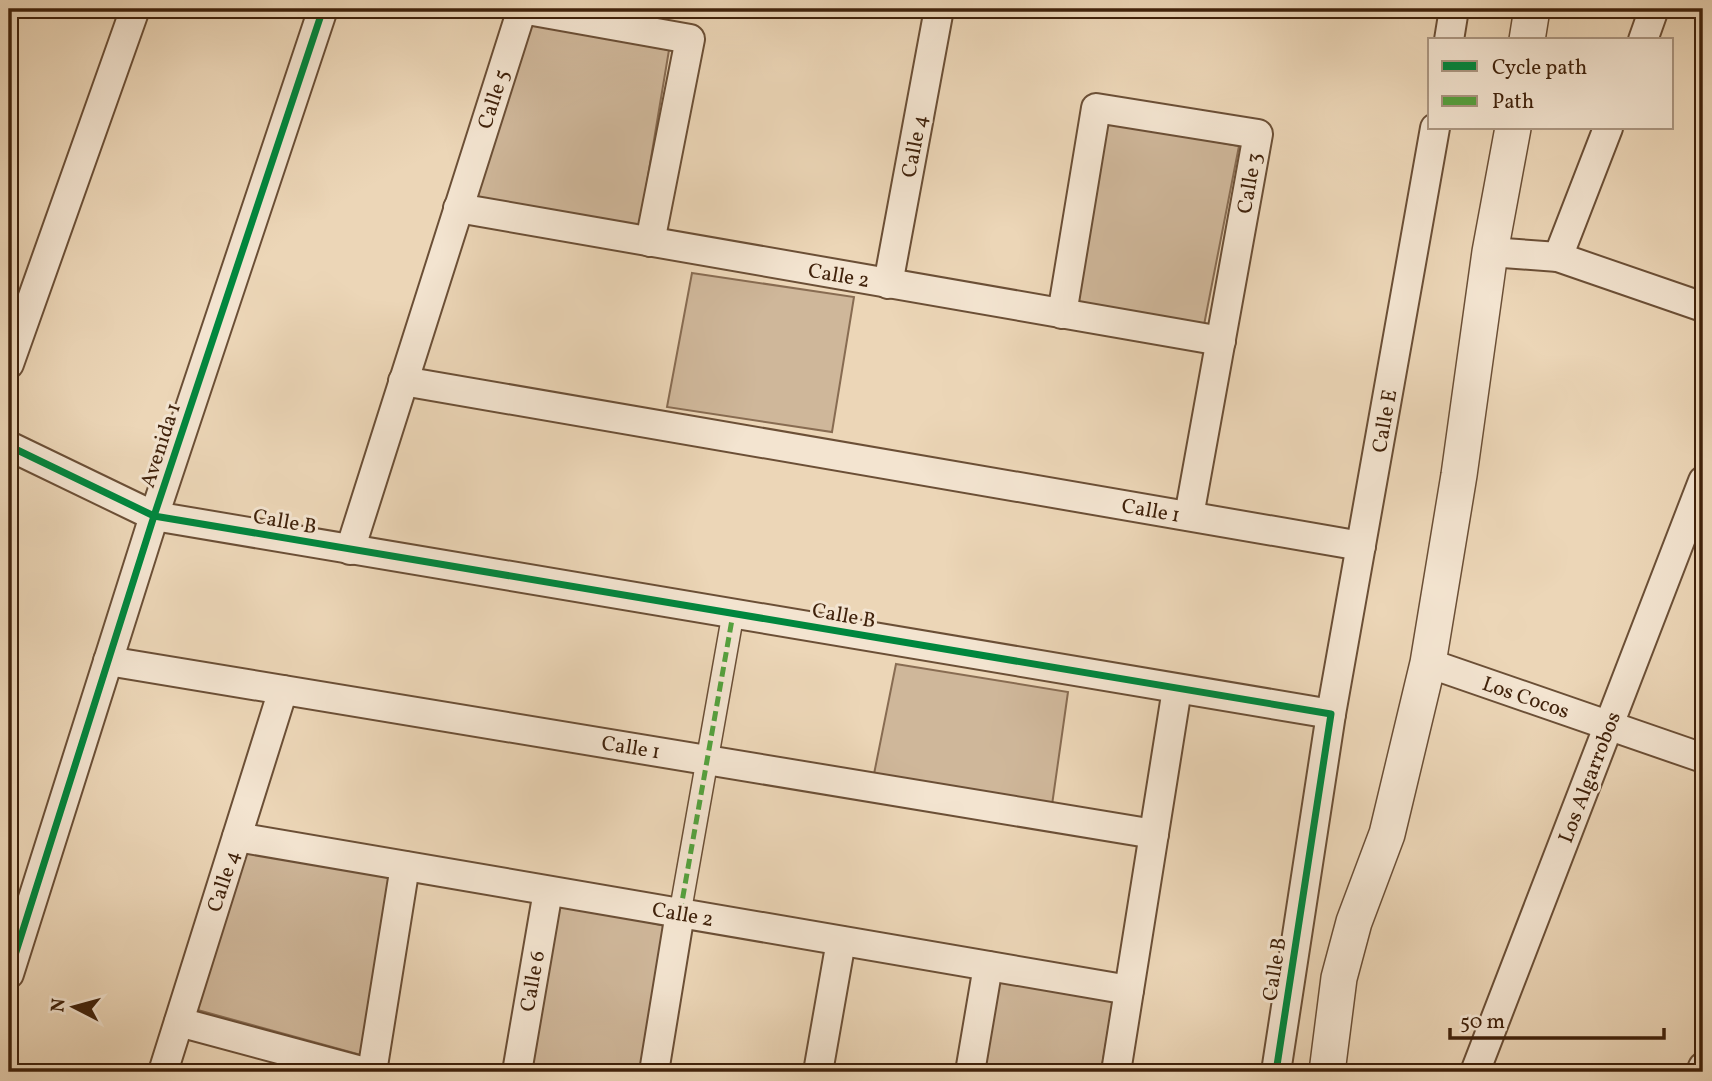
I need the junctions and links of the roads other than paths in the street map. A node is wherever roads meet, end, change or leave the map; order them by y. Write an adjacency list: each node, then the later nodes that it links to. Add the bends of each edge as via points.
1 (135, 9): 21 (street)
2 (323, 9): 25 (street, Avenida 1)
3 (940, 9): 17 (street, Calle 4)
4 (1454, 9): 7 (street)
5 (1532, 9): 8 (street)
6 (1654, 9): 9 (street)
7 (1449, 38)
8 (1527, 38)
9 (1644, 38)
10 (1435, 130): 27 (street, Calle E)
11 (1513, 130): 15 (street)
12 (1607, 130): 16 (street)
13 (458, 208): 14 (street, Calle 2); 14 (street, Calle 5, via 522,9 691,38); 22 (street, Calle 5)
14 (650, 242): 17 (street, Calle 2)
15 (1490, 252): 16 (street); 31 (street)
16 (1558, 257): 18 (street)
17 (888, 284): 19 (street, Calle 2)
18 (1703, 307)
19 (1062, 314): 20 (street, Calle 2); 20 (street, Calle 3, via 1096,108 1258,134)
20 (1221, 341): 26 (street, Calle 3)
21 (9, 364)
22 (402, 381): 26 (street, Calle 1); 28 (street, Calle 5)
23 (9, 446): 25 (street, Calle B)
24 (1703, 481): 35 (street, Los Algarrobos)
25 (155, 516): 28 (street, Calle B); 30 (street, Avenida 1)
26 (1189, 516): 27 (street, Calle 1)
27 (1361, 546): 34 (street, Calle E)
28 (350, 550): 29 (street, Calle B)
29 (733, 614): 32 (street, Calle B); 37 (street)
30 (108, 661): 33 (street, Calle 1); 45 (street, Avenida 1)
31 (1428, 663): 35 (street, Los Cocos); 58 (street, via 1387,834 1339,978)
32 (1177, 689): 34 (street, Calle B); 38 (street)
33 (283, 690): 37 (street, Calle 1); 39 (street, Calle 4)
34 (1331, 714): 57 (street, Calle B)
35 (1609, 725): 36 (street, Los Cocos); 59 (street, Los Algarrobos)
36 (1703, 758)
37 (707, 760): 38 (street, Calle 1); 42 (street)
38 (1154, 834): 46 (street)
39 (237, 837): 40 (street, Calle 2); 47 (street, Calle 4)
40 (405, 866): 41 (street, Calle 2); 51 (street)
41 (548, 891): 42 (street, Calle 2); 52 (street, Calle 6)
42 (680, 913): 43 (street, Calle 2); 53 (street)
43 (841, 941): 44 (street, Calle 2); 54 (street)
44 (988, 966): 46 (street, Calle 2); 55 (street)
45 (9, 974)
46 (1129, 990): 56 (street)
47 (178, 1023): 49 (street, Calle 4); 50 (street)
48 (1703, 1067): 60 (street)
49 (163, 1072)
50 (365, 1072)
51 (372, 1072)
52 (517, 1072)
53 (654, 1072)
54 (818, 1072)
55 (970, 1072)
56 (1116, 1072)
57 (1276, 1072)
58 (1327, 1072)
59 (1475, 1072)
60 (1701, 1072)

